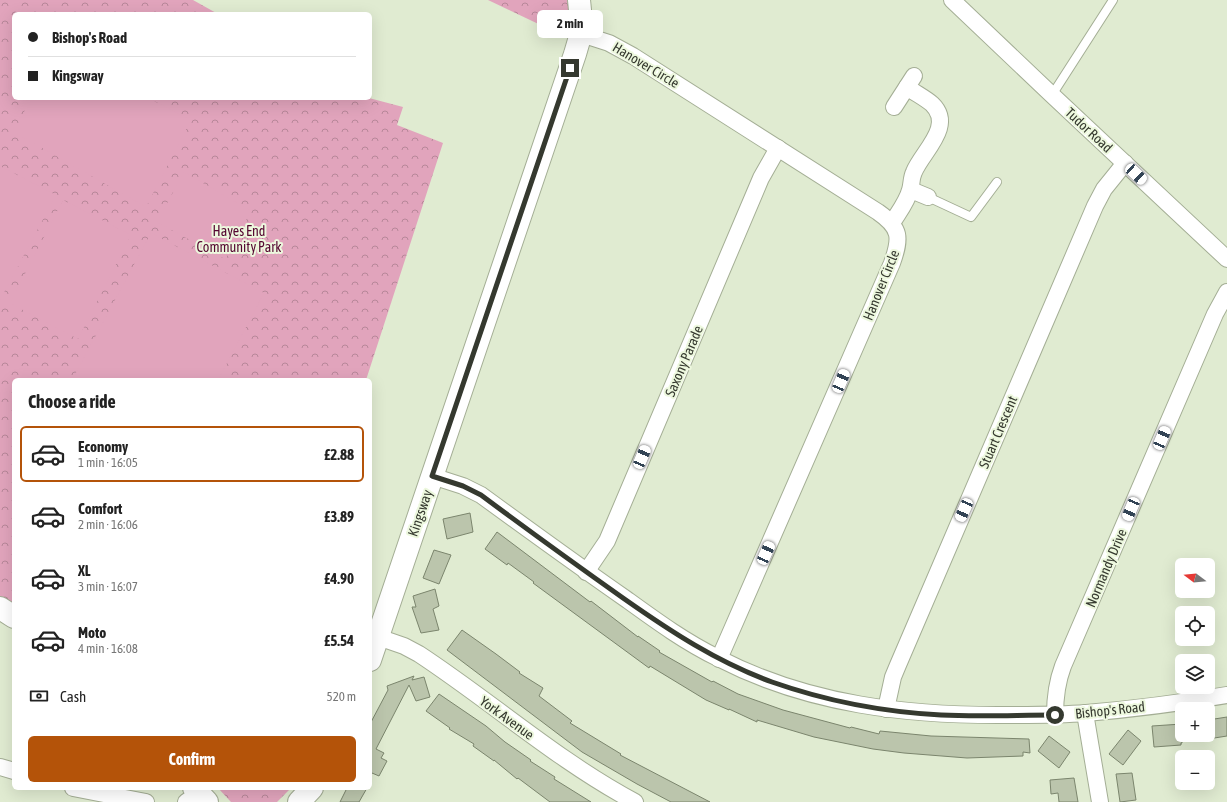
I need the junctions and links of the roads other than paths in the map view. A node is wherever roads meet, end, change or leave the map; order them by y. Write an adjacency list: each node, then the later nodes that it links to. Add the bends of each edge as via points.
1 (579, 0): 4 (street, Kingsway)
2 (952, 0): 5 (street, Tudor Road)
3 (1113, 0): 5 (lane)
4 (581, 34): 7 (street, Hanover Circle, via 609,43 633,56); 15 (street, Kingsway)
5 (1052, 95): 8 (street, Tudor Road)
6 (894, 107): 10 (street, via 910,82 936,108 941,120 939,131 913,173)
7 (778, 148): 12 (street, Hanover Circle); 16 (street, Saxony Parade, via 761,178 607,541)
8 (1125, 163): 13 (street, Tudor Road); 23 (street, Stuart Crescent, via 1104,189 1092,212 893,677)
9 (998, 182): 11 (lane, via 971,217)
10 (910, 190): 11 (street); 12 (street)
11 (928, 197)
12 (892, 223): 21 (street, Hanover Circle, via 899,239 892,263)
13 (1227, 259)
14 (1227, 292): 25 (street, Normandy Drive, via 1063,666 1057,683)
15 (432, 476): 16 (street, Bishop's Road, via 481,495); 19 (street, Kingsway)
16 (586, 572): 21 (street, Bishop's Road, via 682,638)
17 (0, 608): 18 (street)
18 (12, 616)
19 (378, 637): 20 (street, Kingsway); 32 (street, York Avenue, via 411,649 424,657 547,747)
20 (372, 654)
21 (719, 659): 23 (street, Bishop's Road, via 799,691)
22 (1227, 695): 24 (street, Bishop's Road)
23 (886, 709): 25 (street, Bishop's Road, via 964,716)
24 (1085, 714): 25 (street, Bishop's Road); 33 (street)
25 (1055, 715)
26 (0, 767): 27 (street)
27 (12, 770)
28 (83, 790): 30 (street)
29 (310, 790): 31 (street)
30 (146, 802)
31 (299, 802)
32 (635, 802)
33 (1100, 802)

